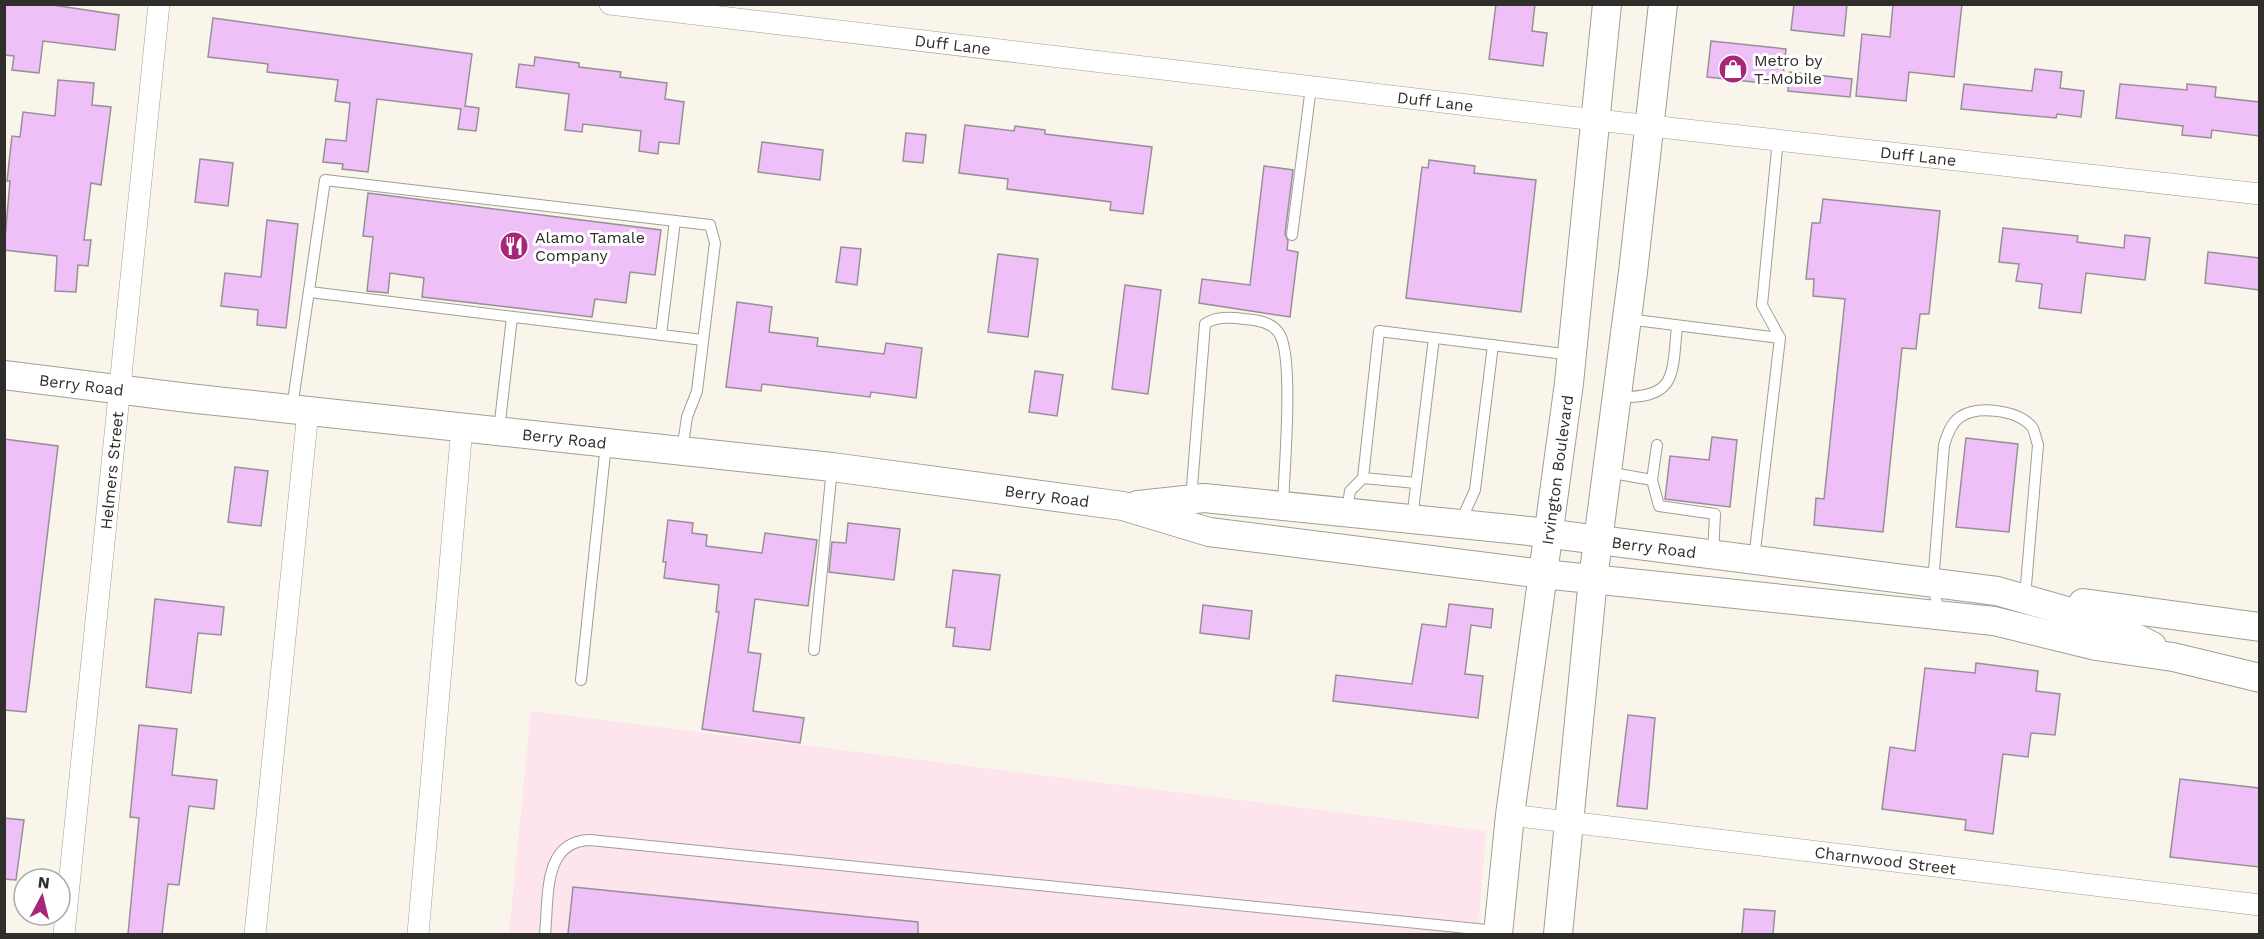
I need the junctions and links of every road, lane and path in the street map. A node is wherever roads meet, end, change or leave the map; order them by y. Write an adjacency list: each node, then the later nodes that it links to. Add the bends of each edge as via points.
1 (159, 4): 23 (street, Helmers Street)
2 (610, 4): 5 (street, Duff Lane)
3 (1606, 4): 6 (street, Irvington Boulevard)
4 (1663, 4): 7 (street)
5 (1311, 87): 6 (street, Duff Lane); 11 (lane)
6 (1596, 120): 7 (street, Duff Lane); 21 (street, Irvington Boulevard)
7 (1650, 126): 8 (street, Duff Lane); 14 (street)
8 (1779, 139): 9 (street, Duff Lane); 18 (lane, via 1762,304)
9 (2259, 194)
10 (675, 221): 12 (lane, via 325,180); 16 (lane); 19 (lane, via 710,225 715,243)
11 (1292, 235)
12 (310, 292): 13 (lane); 25 (lane)
13 (512, 317): 16 (lane); 27 (lane)
14 (1626, 319): 15 (lane); 24 (street)
15 (1677, 326): 18 (lane); 24 (lane, via 1670,378 1662,390 1640,398)
16 (661, 335): 19 (lane)
17 (1434, 338): 20 (lane); 33 (lane, via 1379,331); 35 (lane)
18 (1780, 338): 45 (lane)
19 (703, 340): 30 (lane, via 697,391 687,417)
20 (1493, 345): 21 (lane); 41 (lane, via 1474,490)
21 (1572, 355): 42 (street, Irvington Boulevard)
22 (4, 375): 23 (street, Berry Road)
23 (118, 390): 25 (street, Berry Road); 60 (street, Helmers Street)
24 (1616, 397): 32 (street)
25 (300, 410): 26 (street, Berry Road); 61 (street)
26 (462, 427): 27 (street, Berry Road); 62 (street)
27 (499, 431): 28 (street, Berry Road)
28 (606, 444): 30 (street, Berry Road); 55 (lane)
29 (1657, 445): 34 (lane)
30 (681, 453): 31 (street, Berry Road)
31 (832, 467): 37 (street, Berry Road); 52 (lane)
32 (1606, 471): 34 (lane); 43 (street)
33 (1363, 478): 35 (lane); 39 (lane, via 1350,491)
34 (1652, 480): 44 (lane, via 1659,506 1715,514)
35 (1416, 483): 40 (lane)
36 (1191, 500): 37 (street, Berry Road); 38 (street, Berry Road); 38 (lane, via 1205,324 1212,319 1236,318 1264,321 1280,335 1286,362)
37 (1123, 506): 46 (street, Berry Road, via 1209,532)
38 (1283, 506): 39 (street, Berry Road)
39 (1346, 513): 40 (street, Berry Road)
40 (1412, 519): 41 (street, Berry Road)
41 (1459, 524): 42 (street, Berry Road)
42 (1548, 534): 43 (street, Berry Road); 46 (street, Irvington Boulevard)
43 (1598, 539): 44 (street, Berry Road); 47 (street)
44 (1713, 554): 45 (street, Berry Road)
45 (1754, 559): 48 (street, Berry Road)
46 (1543, 574): 47 (street, Berry Road); 56 (street, Irvington Boulevard)
47 (1593, 579): 50 (street, Berry Road); 57 (street)
48 (1933, 583): 49 (street, Berry Road); 49 (lane, via 1946,438 1960,417 1975,411 1994,411 2015,416 2032,427 2038,445); 50 (lane)
49 (2016, 595): 51 (street); 53 (street, Berry Road, via 2105,622)
50 (1939, 615): 53 (street, Berry Road, via 1994,621 2096,646)
51 (2259, 627)
52 (814, 650)
53 (2173, 657): 54 (street, Berry Road)
54 (2259, 678)
55 (581, 680)
56 (1510, 815): 57 (street, Charnwood Street); 59 (street, Irvington Boulevard)
57 (1569, 820): 58 (street, Charnwood Street); 64 (street)
58 (2259, 905)
59 (1498, 933): 63 (lane, via 577,840 564,845 553,862)
60 (64, 934)
61 (255, 934)
62 (418, 934)
63 (545, 934)
64 (1558, 934)

